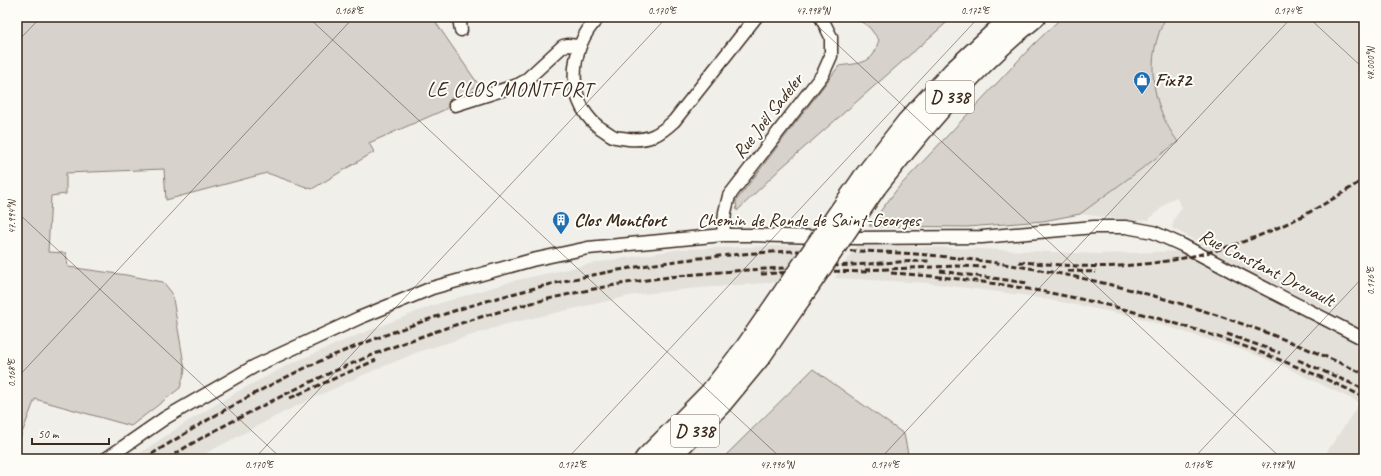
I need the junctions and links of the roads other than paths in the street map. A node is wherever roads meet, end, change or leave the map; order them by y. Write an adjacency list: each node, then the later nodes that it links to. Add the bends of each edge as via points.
1 (461, 17): 7 (street)
2 (599, 17): 8 (street)
3 (756, 17): 8 (street, via 674,121 662,132 647,139 615,137 597,127 584,113 575,91 574,68)
4 (821, 17): 12 (street, Rue Joël Sadeler, via 830,37 831,56 823,74 729,196)
5 (1012, 17): 10 (highway, D 338, via 948,78 907,122)
6 (1035, 17): 10 (highway, D 338, via 964,82)
7 (461, 30)
8 (579, 46): 9 (street, via 563,46 518,85)
9 (455, 105)
10 (869, 183): 13 (highway, D 338, bridge)
11 (1153, 232): 12 (street, Chemin de Ronde de Saint-Georges, via 1126,227 1094,227 982,237); 14 (street, Rue Constant Drouault)
12 (723, 235): 15 (street, Chemin de Ronde de Saint-Georges, via 588,248 532,260 432,288 358,318 255,366 165,418)
13 (793, 294): 16 (highway, D 338, via 710,393); 17 (highway, D 338, via 760,357 722,403)
14 (1364, 339)
15 (106, 459)
16 (645, 459)
17 (668, 459)

